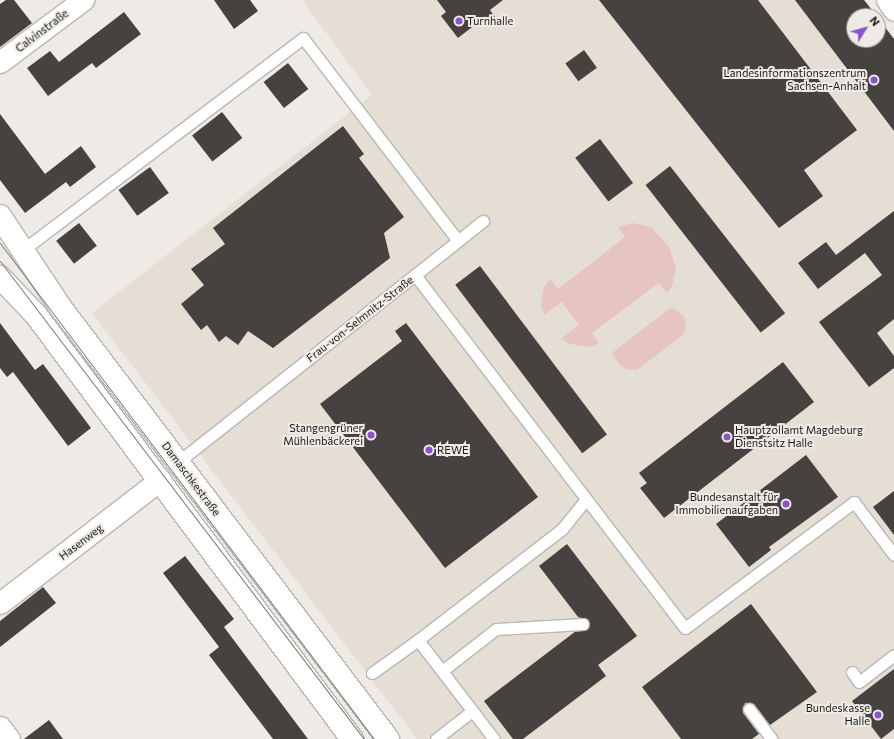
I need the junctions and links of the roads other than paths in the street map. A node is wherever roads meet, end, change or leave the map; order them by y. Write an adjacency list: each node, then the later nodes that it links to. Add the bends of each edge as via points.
1 (83, 0): 4 (street, Calvinstraße)
2 (887, 0): 3 (street)
3 (894, 10)
4 (0, 62)
5 (0, 216): 8 (street, Damaschkestraße)
6 (483, 221): 7 (lane)
7 (458, 241): 8 (lane, via 303,38); 9 (lane)
8 (24, 249): 11 (street, Damaschkestraße, via 61,308)
9 (415, 275): 11 (lane, Frau-von-Selmnitz-Straße); 13 (lane, Frau-von-Selmnitz-Straße)
10 (0, 277): 12 (street, via 36,315)
11 (178, 462): 12 (street); 27 (street, Damaschkestraße)
12 (160, 480): 15 (street, Hasenweg); 26 (street)
13 (586, 499): 14 (lane, Frau-von-Selmnitz-Straße, via 685,628 854,502); 17 (lane, via 562,529)
14 (894, 555)
15 (0, 603)
16 (583, 624): 19 (lane, via 496,629)
17 (418, 640): 19 (lane); 21 (lane)
18 (894, 655): 20 (lane, via 859,682)
19 (442, 671): 23 (lane)
20 (852, 672)
21 (372, 673)
22 (749, 708): 30 (lane)
23 (472, 711): 28 (lane); 29 (lane)
24 (0, 727): 25 (street)
25 (9, 739)
26 (352, 739)
27 (388, 739)
28 (436, 739)
29 (494, 739)
30 (772, 739)

